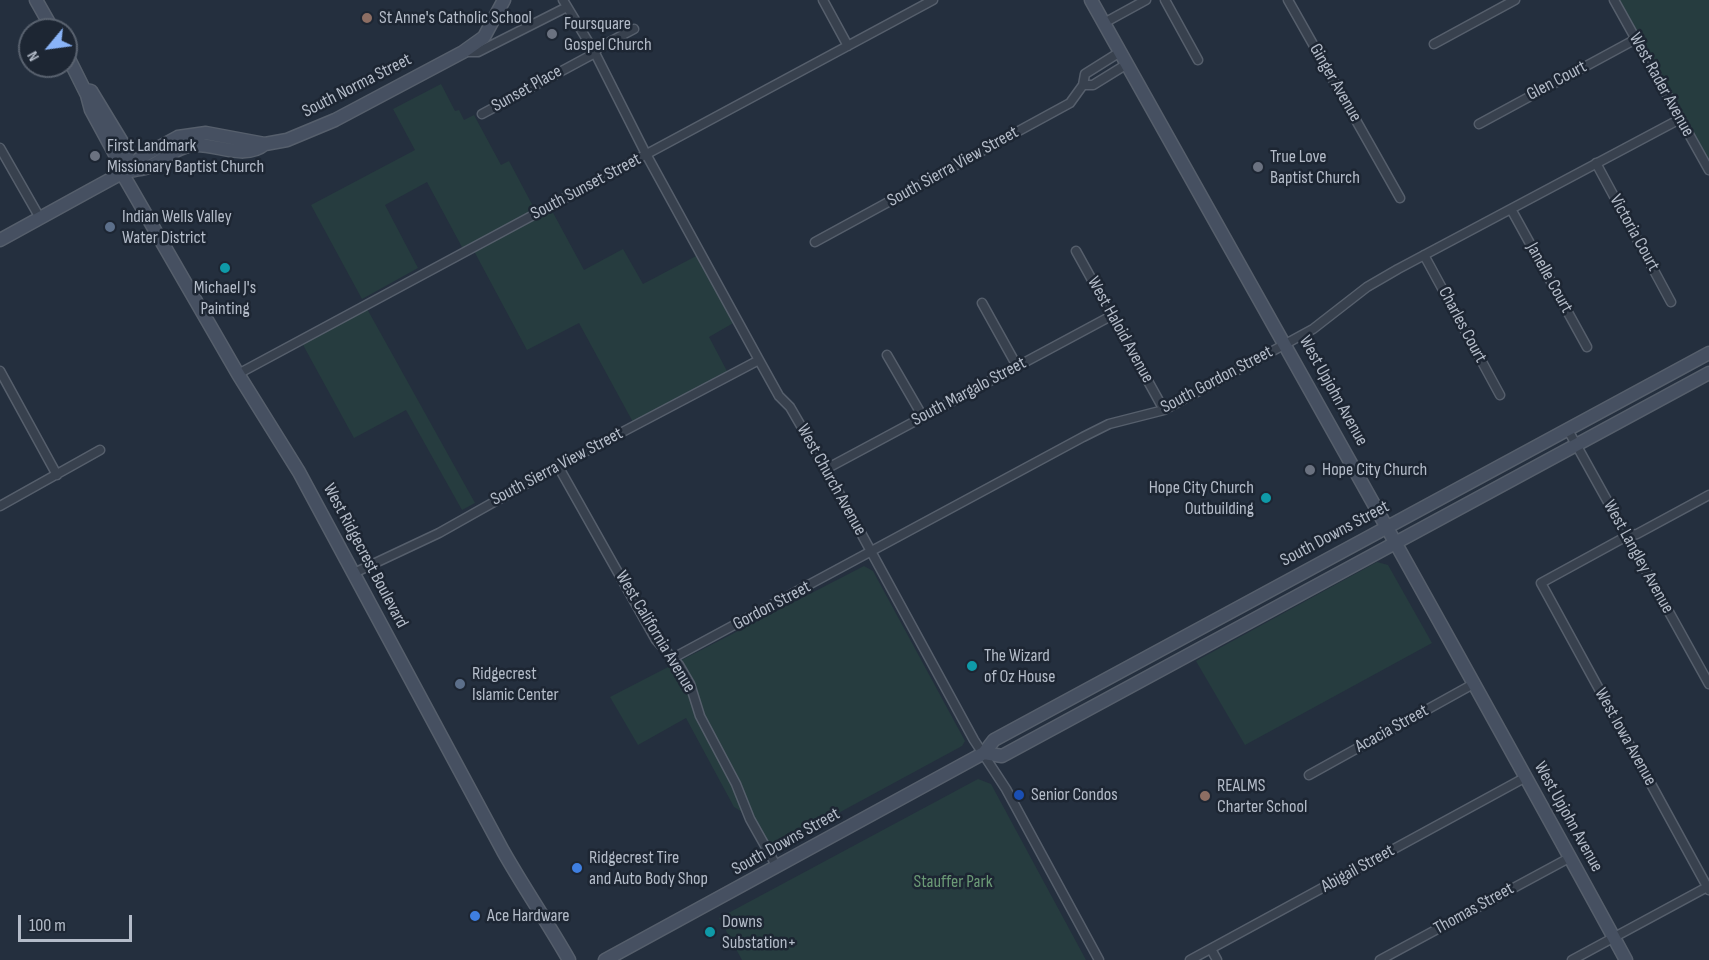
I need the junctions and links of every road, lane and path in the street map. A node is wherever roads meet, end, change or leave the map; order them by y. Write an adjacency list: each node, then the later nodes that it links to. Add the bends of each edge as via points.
1 (36, 0): 12 (main road)
2 (504, 0): 18 (main road, South Norma Street, via 484,37)
3 (823, 0): 17 (street)
4 (933, 0): 17 (street, South Sunset Street)
5 (1091, 0): 13 (main road, West Upjohn Avenue)
6 (1146, 0): 13 (street)
7 (1165, 0): 21 (street)
8 (1288, 0): 33 (street, Ginger Avenue)
9 (1515, 0): 16 (street)
10 (1614, 0): 15 (street, West Rader Avenue)
11 (565, 3): 18 (street, South Norma Street, via 478,52); 20 (street, West Church Avenue)
12 (46, 18)
13 (1104, 23): 19 (main road, West Upjohn Avenue)
14 (634, 29): 20 (street, Sunset Place)
15 (1636, 39): 26 (street, West Rader Avenue); 27 (street, Glen Court)
16 (1434, 44)
17 (848, 46): 29 (street, South Sunset Street)
18 (463, 52): 32 (main road, South Norma Street, via 335,120 287,140 265,144 195,133 169,141)
19 (1120, 52): 22 (main road, West Upjohn Avenue); 24 (street, South Sierra View Street, via 1084,74)
20 (595, 53): 25 (street, Sunset Place); 29 (street, West Church Avenue)
21 (1197, 60)
22 (1127, 63): 24 (street, South Sierra View Street, via 1092,85); 43 (main road, West Upjohn Avenue)
23 (78, 77): 32 (main road, via 128,152)
24 (1083, 85): 37 (street, South Sierra View Street, via 1070,103)
25 (482, 114)
26 (1680, 118): 30 (street, South Gordon Street); 31 (street, West Rader Avenue)
27 (1479, 124)
28 (0, 148): 35 (street)
29 (646, 154): 47 (street, West Church Avenue); 50 (street, South Sunset Street)
30 (1596, 164): 34 (street, South Gordon Street); 40 (street, Victoria Court)
31 (1709, 170)
32 (122, 173): 35 (main road, South Norma Street); 50 (main road, West Ridgecrest Boulevard)
33 (1401, 198)
34 (1511, 209): 39 (street, South Gordon Street); 44 (street, Janelle Court)
35 (40, 218): 36 (main road, South Norma Street)
36 (0, 240)
37 (815, 242)
38 (1076, 251): 42 (street, West Haloid Avenue)
39 (1424, 255): 43 (street, South Gordon Street, via 1367,287 1313,329); 52 (street, Charles Court)
40 (1671, 302)
41 (982, 303): 48 (street)
42 (1111, 316): 48 (street, South Margalo Street); 53 (street, West Haloid Avenue)
43 (1286, 343): 53 (street, South Gordon Street); 63 (main road, West Upjohn Avenue)
44 (1587, 347)
45 (1709, 353): 55 (main road, South Downs Street)
46 (887, 355): 54 (street)
47 (759, 360): 58 (street, South Sierra View Street); 59 (street, West Church Avenue)
48 (1017, 366): 54 (street, South Margalo Street)
49 (1709, 373): 56 (main road, South Downs Street)
50 (238, 374): 67 (main road, West Ridgecrest Boulevard, via 299,471)
51 (1, 375): 60 (street)
52 (1500, 394)
53 (1164, 410): 66 (street, South Gordon Street, via 1109,424)
54 (922, 417): 59 (street, South Margalo Street)
55 (1568, 430): 56 (street, West Langley Avenue); 63 (main road, South Downs Street)
56 (1576, 445): 64 (street, West Langley Avenue); 65 (main road, South Downs Street)
57 (100, 450): 60 (street)
58 (558, 466): 67 (street, South Sierra View Street, via 439,532); 68 (street, West California Avenue, via 657,639)
59 (826, 469): 66 (street, West Church Avenue)
60 (57, 475): 62 (street)
61 (1709, 495): 64 (street)
62 (0, 506)
63 (1387, 526): 65 (main road, West Upjohn Avenue); 71 (main road, South Downs Street, via 994,740)
64 (1627, 536): 70 (street, West Langley Avenue); 76 (street, West Iowa Avenue, via 1541,583)
65 (1395, 543): 69 (main road, West Upjohn Avenue); 71 (main road, South Downs Street, via 1002,756)
66 (870, 552): 68 (street, Gordon Street); 71 (street, West Church Avenue)
67 (354, 573): 79 (main road, West Ridgecrest Boulevard, via 524,888)
68 (673, 658): 75 (street, West California Avenue, via 690,684 700,716)
69 (1475, 683): 72 (street, Acacia Street); 73 (main road, West Upjohn Avenue)
70 (1709, 684)
71 (984, 753): 75 (main road, South Downs Street); 81 (street, West Church Avenue)
72 (1309, 775)
73 (1526, 777): 74 (main road, West Upjohn Avenue); 78 (street, Abigail Street)
74 (1569, 858): 77 (main road, West Upjohn Avenue); 84 (street, Thomas Street)
75 (777, 867): 80 (main road, South Downs Street)
76 (1708, 888): 77 (street)
77 (1614, 937): 85 (street); 86 (main road, West Upjohn Avenue)
78 (1211, 949): 82 (street, Abigail Street); 83 (street)
79 (569, 960)
80 (605, 960)
81 (1099, 960)
82 (1190, 960)
83 (1217, 960)
84 (1380, 960)
85 (1572, 960)
86 (1626, 960)

